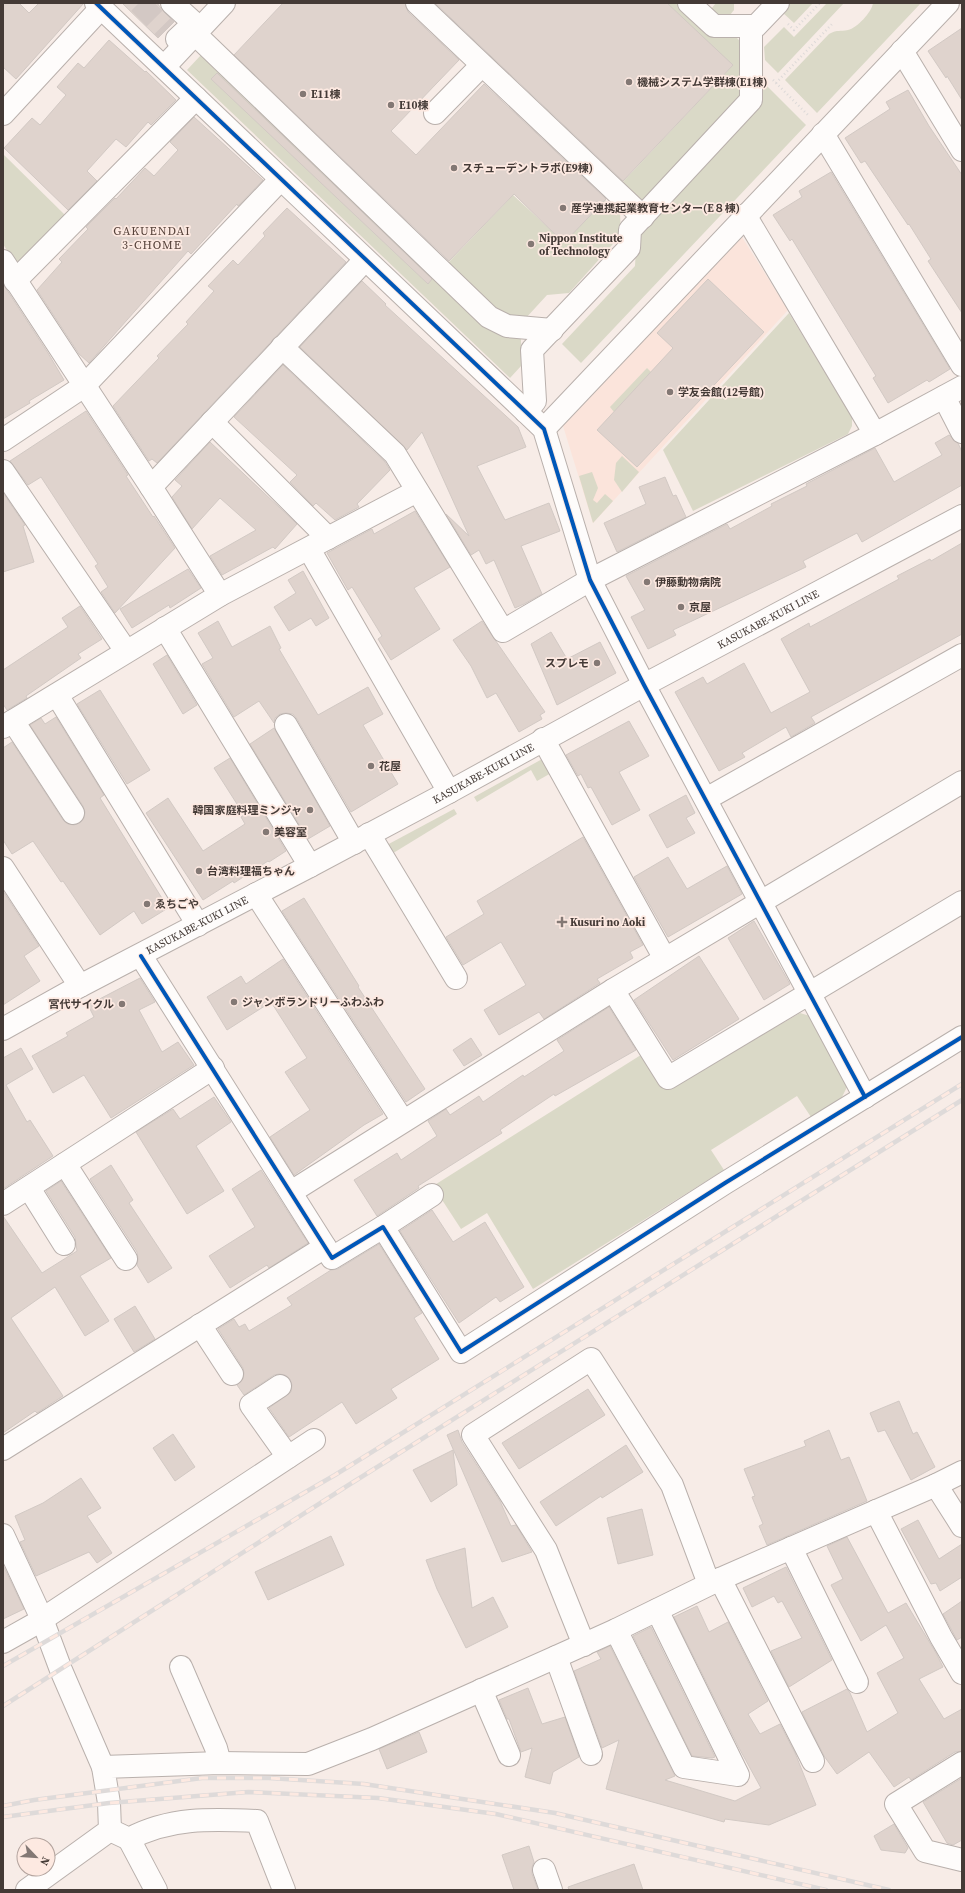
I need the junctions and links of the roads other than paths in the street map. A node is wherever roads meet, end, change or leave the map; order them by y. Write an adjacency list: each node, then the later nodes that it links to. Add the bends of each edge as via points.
1 (172, 3): 9 (street, via 194,23)
2 (224, 3): 9 (street)
3 (416, 3): 12 (street)
4 (689, 3): 8 (street, via 714,26)
5 (778, 3): 8 (street, via 756,26)
6 (948, 3): 10 (street)
7 (98, 6): 11 (street); 15 (street)
8 (750, 26): 20 (street, via 751,100)
9 (180, 34): 11 (street); 24 (street, via 489,316 507,326)
10 (902, 51): 16 (street); 17 (street)
11 (161, 64): 13 (street)
12 (482, 65): 14 (street); 20 (street)
13 (196, 98): 18 (street); 23 (street)
14 (435, 113)
15 (3, 114)
16 (823, 134): 19 (street); 26 (street)
17 (962, 150)
18 (281, 179): 21 (street); 27 (street)
19 (745, 215): 31 (street); 33 (street)
20 (643, 217): 24 (street, via 630,230 629,248)
21 (365, 260): 25 (street); 29 (street)
22 (3, 261): 23 (street)
23 (15, 281): 27 (street)
24 (552, 330): 29 (street, via 532,350 535,401)
25 (282, 347): 30 (street); 37 (street, via 395,454)
26 (962, 365)
27 (84, 386): 34 (street); 36 (street)
28 (953, 392): 32 (street); 33 (street)
29 (526, 412): 31 (street)
30 (212, 422): 36 (street); 39 (street)
31 (544, 429): 41 (street)
32 (962, 432)
33 (875, 434): 41 (street)
34 (3, 440)
35 (3, 471): 44 (street)
36 (151, 486): 42 (street)
37 (417, 491): 39 (street); 41 (street, via 503,631)
38 (962, 516): 46 (street, KASUKABE-KUKI LINE)
39 (328, 538): 40 (street)
40 (308, 549): 42 (street); 52 (street)
41 (590, 580): 46 (street)
42 (220, 596): 43 (street)
43 (165, 628): 44 (street); 56 (street)
44 (126, 651): 47 (street)
45 (962, 655): 53 (street)
46 (644, 685): 50 (street, KASUKABE-KUKI LINE); 53 (street)
47 (57, 695): 48 (street); 61 (street)
48 (8, 724): 54 (street)
49 (286, 725): 55 (street)
50 (543, 739): 52 (street, KASUKABE-KUKI LINE); 63 (street)
51 (962, 782): 60 (street)
52 (449, 792): 55 (street, KASUKABE-KUKI LINE)
53 (706, 799): 60 (street)
54 (73, 813)
55 (361, 838): 56 (street, KASUKABE-KUKI LINE); 64 (street)
56 (310, 866): 58 (street, KASUKABE-KUKI LINE)
57 (3, 868): 65 (street)
58 (256, 894): 61 (street, KASUKABE-KUKI LINE); 72 (street)
59 (962, 902): 67 (street)
60 (761, 903): 63 (street); 67 (street)
61 (198, 925): 62 (street, KASUKABE-KUKI LINE)
62 (140, 956): 65 (street, KASUKABE-KUKI LINE); 70 (street)
63 (665, 959): 66 (street)
64 (456, 978)
65 (80, 986): 68 (street, KASUKABE-KUKI LINE)
66 (613, 990): 67 (street, via 668,1078); 72 (street)
67 (810, 994): 71 (street)
68 (3, 1029)
69 (962, 1037): 71 (street)
70 (213, 1068): 73 (street); 75 (street)
71 (865, 1097): 78 (street, via 725,1183 461,1352)
72 (403, 1121): 75 (street)
73 (65, 1164): 74 (street); 81 (street)
74 (29, 1188): 77 (street); 79 (street)
75 (291, 1192): 80 (street)
76 (432, 1195): 78 (street)
77 (3, 1204)
78 (383, 1227): 80 (street, via 332,1258)
79 (64, 1244)
80 (325, 1246): 82 (street)
81 (126, 1259)
82 (200, 1324): 83 (street); 86 (street)
83 (232, 1374)
84 (280, 1386): 87 (street, via 251,1405)
85 (314, 1440): 87 (street)
86 (3, 1449)
87 (288, 1457): 96 (street)
88 (962, 1472): 89 (street)
89 (936, 1485): 90 (street); 91 (street)
90 (876, 1511): 93 (street); 102 (street)
91 (962, 1526)
92 (3, 1535): 96 (street)
93 (791, 1548): 94 (street); 103 (street)
94 (714, 1581): 95 (street); 99 (street, via 672,1485 591,1359 472,1435 546,1550); 107 (street)
95 (657, 1610): 97 (street); 97 (street, via 738,1775 684,1766)
96 (42, 1619): 98 (street); 110 (street)
97 (616, 1630): 99 (street)
98 (3, 1642)
99 (584, 1645): 100 (street)
100 (556, 1657): 104 (street); 105 (street)
101 (181, 1667): 108 (street)
102 (962, 1673)
103 (858, 1682)
104 (481, 1690): 106 (street); 108 (street, via 372,1739 308,1764)
105 (591, 1754)
106 (509, 1755)
107 (813, 1761)
108 (220, 1763): 110 (street)
109 (962, 1763): 113 (street, via 896,1804 925,1851)
110 (103, 1767): 111 (street)
111 (110, 1830): 112 (street); 114 (street)
112 (129, 1839): 115 (street); 116 (street, via 147,1830 190,1820 257,1820)
113 (962, 1860)
114 (27, 1890)
115 (156, 1890)
116 (284, 1890)

